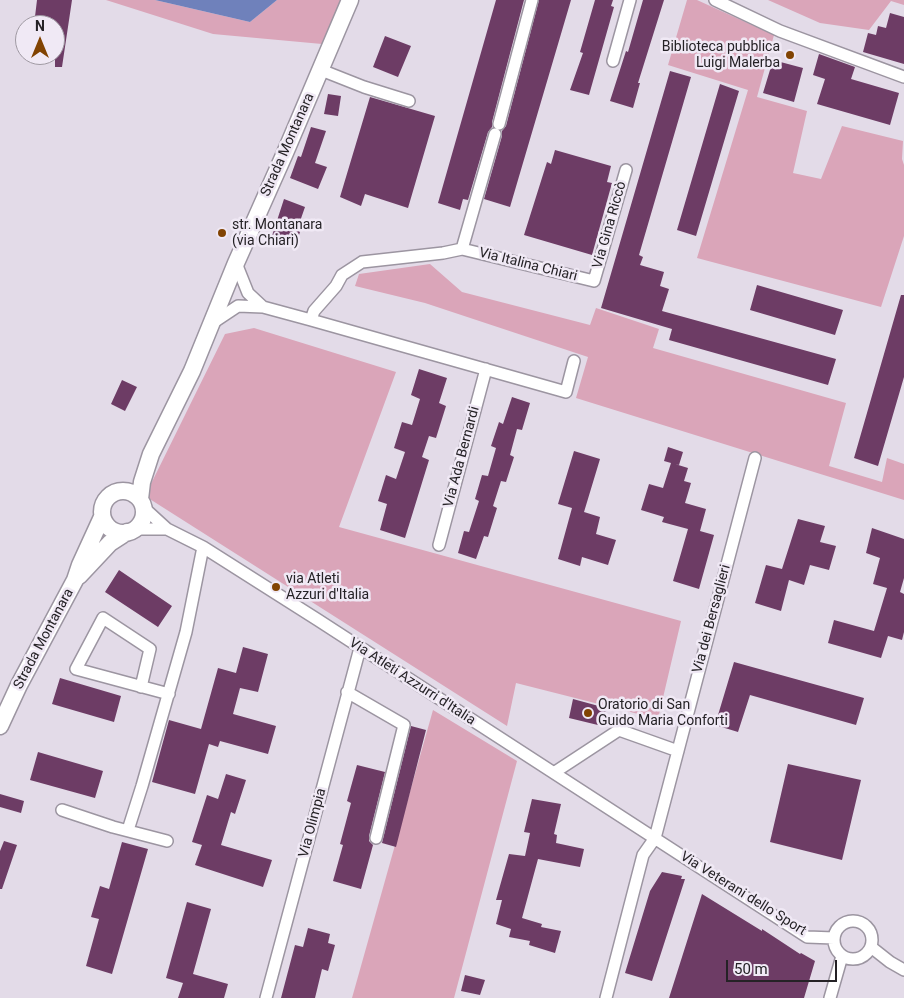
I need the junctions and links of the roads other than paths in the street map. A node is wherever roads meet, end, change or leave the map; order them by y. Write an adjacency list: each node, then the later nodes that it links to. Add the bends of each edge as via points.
1 (350, 0): 6 (street, Strada Montanara)
2 (532, 0): 10 (street, Via Italina Chiari)
3 (630, 0): 5 (street)
4 (714, 0): 7 (street, via 780,31)
5 (613, 61)
6 (321, 70): 8 (street); 11 (street, Strada Montanara)
7 (904, 77)
8 (409, 101)
9 (626, 170): 12 (street, Via Gina Riccò)
10 (462, 249): 12 (street, Via Italina Chiari); 17 (street, Via Italina Chiari, via 362,262 342,275 314,311)
11 (236, 263): 13 (street, Strada Montanara); 14 (street)
12 (594, 281)
13 (224, 292): 14 (street); 15 (street); 18 (street, Strada Montanara)
14 (248, 293): 16 (street)
15 (238, 306): 16 (street); 18 (street)
16 (263, 307): 17 (street)
17 (311, 320): 20 (street)
18 (210, 324): 21 (street, Strada Montanara, via 192,371)
19 (574, 361): 20 (street, via 566,392)
20 (486, 370): 28 (street, Via Ada Bernardi)
21 (150, 454): 23 (street, Strada Montanara); 24 (street, Strada Montanara, via 142,482)
22 (755, 458): 36 (street, Via dei Bersaglieri)
23 (121, 491): 24 (street, via 132,493); 25 (street, via 110,495 104,502)
24 (142, 503): 26 (street, Via Atleti Azzurri d'Italia); 27 (street, via 141,521)
25 (102, 517): 27 (street, via 116,532); 30 (street, Strada Montanara)
26 (167, 529): 27 (street, Via Atleti Azzurri d'Italia); 29 (street, Via Atleti Azzurri d'Italia)
27 (132, 530): 30 (street, Strada Montanara, via 110,543)
28 (439, 545)
29 (203, 547): 31 (street, Via Atleti Azzurri d'Italia); 34 (street, via 186,632)
30 (75, 580): 35 (street, Strada Montanara)
31 (360, 648): 33 (street, Via Olimpia); 37 (street, Via Atleti Azzurri d'Italia)
32 (142, 687): 32 (street, via 76,669 103,618 150,649); 34 (street)
33 (347, 692): 40 (street, via 404,725); 47 (street, Via Olimpia)
34 (169, 694): 39 (street)
35 (0, 726)
36 (678, 750): 37 (street, via 619,730); 41 (street, Via dei Bersaglieri)
37 (555, 772): 41 (street, Via Atleti Azzurri d'Italia)
38 (62, 810): 39 (street)
39 (128, 830): 42 (street)
40 (376, 838)
41 (655, 838): 43 (street, Via Veterani dello Sport, via 807,937); 48 (street, Via dei Bersaglieri, via 642,855)
42 (167, 841)
43 (834, 938): 44 (street, via 840,927 858,922 871,935); 45 (street)
44 (871, 948): 45 (street, via 859,958); 46 (street)
45 (842, 956): 49 (street)
46 (904, 970)
47 (266, 998)
48 (606, 998)
49 (830, 998)

